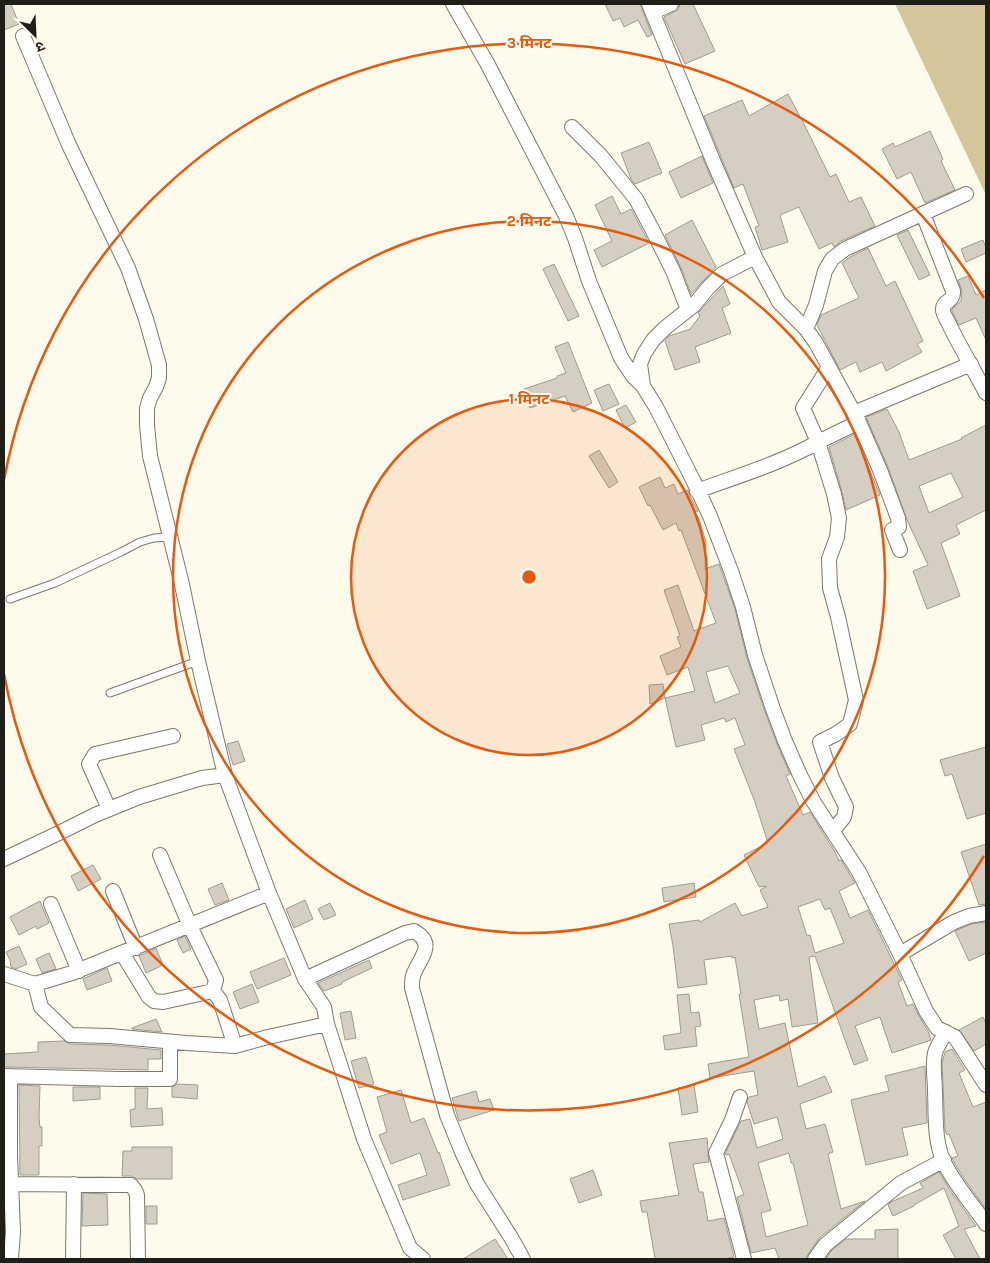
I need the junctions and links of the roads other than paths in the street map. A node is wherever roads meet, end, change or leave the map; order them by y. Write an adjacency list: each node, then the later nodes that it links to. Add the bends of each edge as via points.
1 (453, 4): 13 (street, via 566,216 621,358)
2 (671, 4): 3 (street)
3 (651, 8): 8 (street)
4 (23, 36): 18 (street, via 69,146 128,268 146,319 159,365 159,378 147,408 150,456)
5 (572, 127): 9 (street, via 636,199 673,271)
6 (966, 194): 7 (street)
7 (923, 214): 10 (street, via 846,249 832,259); 11 (street, via 952,291 953,296 945,303 943,311)
8 (755, 257): 9 (street, via 722,274); 10 (street, via 780,302)
9 (688, 310): 13 (street, via 653,340 644,354 640,364)
10 (806, 329): 12 (street)
11 (971, 364): 14 (street); 15 (street)
12 (829, 367): 15 (street); 16 (street, via 803,408)
13 (643, 386): 17 (street)
14 (986, 393)
15 (857, 418): 16 (street); 19 (street, via 898,518 899,527 892,530)
16 (818, 442): 17 (street); 26 (street, via 839,518 837,537 829,559 830,588 856,700 850,724 820,742 846,807 844,817)
17 (697, 491): 26 (street, via 731,571 755,655 785,741 813,800)
18 (170, 536): 20 (lane, via 140,542 55,583); 21 (street)
19 (900, 550)
20 (10, 599)
21 (198, 660): 22 (lane); 24 (street)
22 (110, 693)
23 (173, 736): 25 (street, via 95,754 88,764)
24 (225, 775): 25 (street, via 202,778); 30 (street)
25 (109, 809): 28 (street)
26 (833, 831): 36 (street, via 859,872)
27 (160, 855): 33 (street)
28 (4, 859)
29 (113, 892): 34 (street)
30 (269, 894): 33 (street); 39 (street)
31 (51, 904): 37 (street)
32 (986, 913): 36 (street, via 954,922)
33 (190, 926): 34 (street); 41 (street, via 216,980)
34 (136, 948): 35 (street)
35 (122, 953): 37 (street); 41 (street, via 154,1001)
36 (900, 954): 43 (street, via 926,1011 938,1028)
37 (79, 970): 40 (street)
38 (4, 974): 40 (street)
39 (305, 979): 42 (street, via 324,1008); 57 (street, via 405,933 414,931 422,935 426,948 412,977 412,988 447,1115 477,1184)
40 (35, 984): 44 (street, via 41,1007 70,1035)
41 (213, 992): 45 (street, via 220,1000)
42 (327, 1024): 45 (street); 56 (street, via 364,1139 410,1248)
43 (946, 1032): 47 (street, via 955,1037); 49 (street, via 936,1050 933,1065 935,1115)
44 (170, 1042): 45 (street); 46 (street, via 170,1079)
45 (235, 1046)
46 (7, 1076): 50 (street)
47 (986, 1085)
48 (740, 1097): 58 (street, via 716,1153)
49 (944, 1160): 52 (street); 59 (street, via 901,1183 825,1245)
50 (12, 1184): 51 (street); 53 (street)
51 (74, 1184): 54 (street); 55 (street, via 131,1185 137,1195)
52 (986, 1224)
53 (11, 1259)
54 (73, 1259)
55 (138, 1259)
56 (423, 1259)
57 (523, 1259)
58 (744, 1259)
59 (815, 1259)

